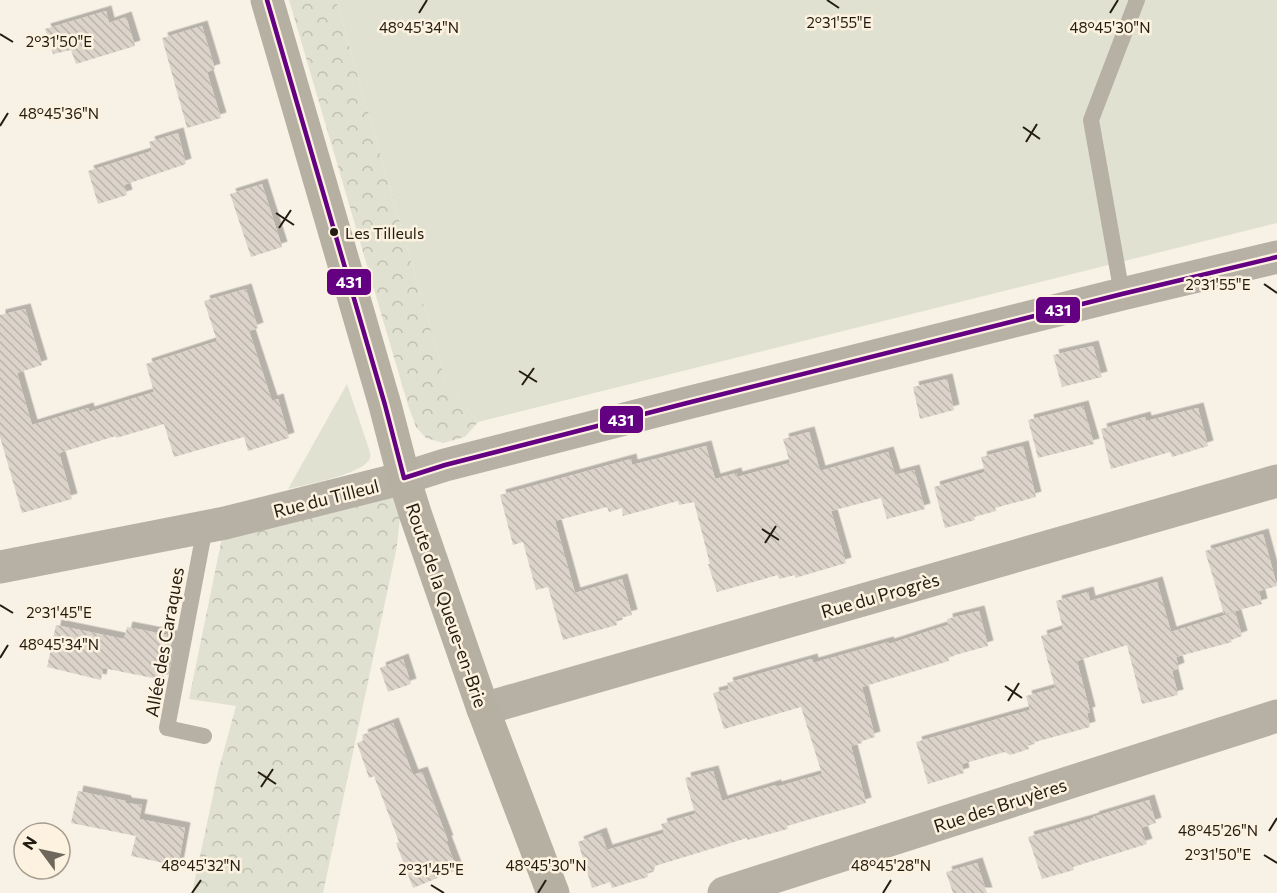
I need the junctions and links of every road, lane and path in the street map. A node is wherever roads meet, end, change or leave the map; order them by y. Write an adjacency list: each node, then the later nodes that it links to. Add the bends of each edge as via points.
1 (267, 0): 5 (main road, Route de la Queue-en-Brie)
2 (1137, 0): 4 (lane, via 1091,120)
3 (1277, 257): 4 (street, Rue du Tilleul)
4 (1122, 294): 5 (street, Rue du Tilleul)
5 (404, 478): 7 (street, Rue du Tilleul); 9 (main road, Route de la Queue-en-Brie)
6 (1277, 481): 9 (street, Rue du Progrès)
7 (205, 527): 8 (street, Rue du Tilleul); 11 (lane, Allée des Caraques, via 167,728)
8 (0, 567)
9 (483, 709): 12 (main road, Route de la Queue-en-Brie)
10 (1277, 716): 13 (street, Rue des Bruyères)
11 (204, 736)
12 (553, 893)
13 (724, 893)

